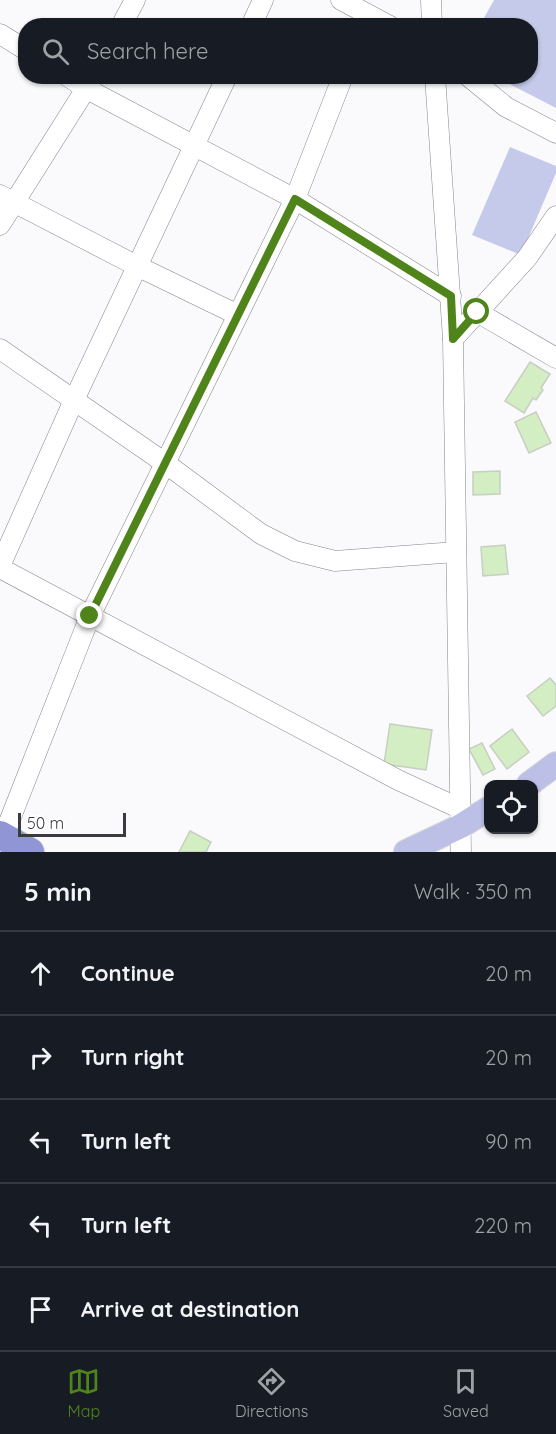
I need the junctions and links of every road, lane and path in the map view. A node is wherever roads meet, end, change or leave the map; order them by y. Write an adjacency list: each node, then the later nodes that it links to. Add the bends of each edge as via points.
1 (135, 0): 5 (street)
2 (263, 0): 6 (street)
3 (341, 0): 7 (street)
4 (431, 0): 8 (street)
5 (125, 18)
6 (255, 18)
7 (364, 18)
8 (432, 18)
9 (0, 34): 10 (street)
10 (18, 45)
11 (89, 84): 19 (street)
12 (92, 84): 18 (street)
13 (222, 84): 18 (street)
14 (340, 84): 20 (street)
15 (436, 84): 24 (street)
16 (478, 84): 17 (street, via 506,107)
17 (556, 133)
18 (194, 145): 20 (street); 23 (street)
19 (7, 198): 22 (street); 23 (street)
20 (295, 199): 24 (street); 26 (street)
21 (556, 216): 25 (street, via 526,258)
22 (0, 225)
23 (137, 266): 26 (street); 30 (street)
24 (451, 296): 27 (street)
25 (477, 312): 27 (street); 29 (street)
26 (238, 315): 31 (street)
27 (453, 339): 32 (street)
28 (0, 349): 30 (street)
29 (556, 358)
30 (74, 400): 31 (street); 33 (street)
31 (165, 463): 32 (street, via 261,534 295,551 336,561); 34 (street)
32 (456, 552): 38 (street)
33 (0, 567): 34 (street)
34 (90, 616): 38 (street, via 398,780); 39 (street)
35 (556, 764): 36 (main road)
36 (534, 780)
37 (484, 811): 38 (main road)
38 (461, 818): 41 (main road); 42 (street)
39 (1, 839): 40 (highway)
40 (30, 852)
41 (406, 852)
42 (461, 852)

